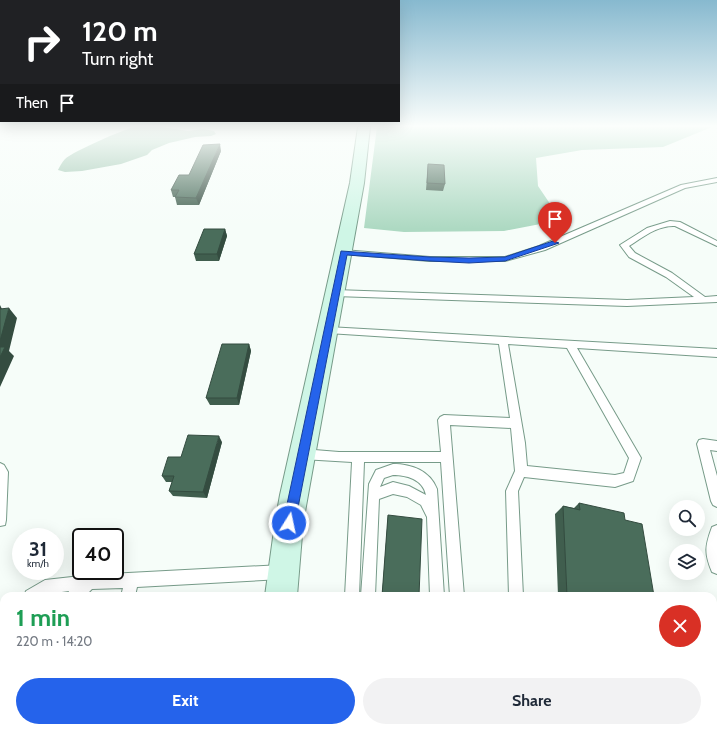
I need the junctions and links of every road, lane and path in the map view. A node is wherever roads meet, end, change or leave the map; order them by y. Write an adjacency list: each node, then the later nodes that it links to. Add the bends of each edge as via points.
1 (360, 161): 4 (street)
2 (717, 180): 4 (lane, via 683,186 555,243 505,259 430,259)
3 (717, 244): 7 (lane, via 671,223 662,224 624,245 632,255 669,275)
4 (343, 252): 5 (street)
5 (335, 293): 7 (lane, via 619,303); 8 (street)
6 (717, 299): 7 (lane)
7 (704, 300)
8 (328, 330): 9 (lane); 14 (street)
9 (503, 340): 10 (lane); 12 (lane)
10 (570, 344): 11 (lane); 18 (lane, via 635,458 629,476 616,481)
11 (717, 353)
12 (516, 423): 16 (lane, via 444,420); 18 (lane)
13 (717, 446): 20 (lane, via 703,444)
14 (302, 454): 15 (lane); 25 (street)
15 (358, 457): 16 (lane); 32 (lane)
16 (445, 457): 35 (lane)
17 (0, 469): 22 (lane)
18 (521, 471): 36 (lane, via 512,491)
19 (373, 495): 21 (lane, via 393,488 409,492 425,501); 21 (lane, via 375,482 380,474 392,470 408,471 424,477 431,488); 33 (lane)
20 (717, 500)
21 (433, 516): 34 (lane)
22 (0, 520)
23 (717, 532): 24 (lane, via 712,545)
24 (717, 567)
25 (283, 572): 26 (lane); 31 (street)
26 (132, 580): 27 (lane); 30 (lane)
27 (90, 582): 28 (lane, via 45,587); 29 (lane)
28 (37, 592)
29 (79, 592)
30 (129, 592)
31 (281, 592)
32 (352, 592)
33 (368, 592)
34 (437, 592)
35 (457, 592)
36 (516, 592)

